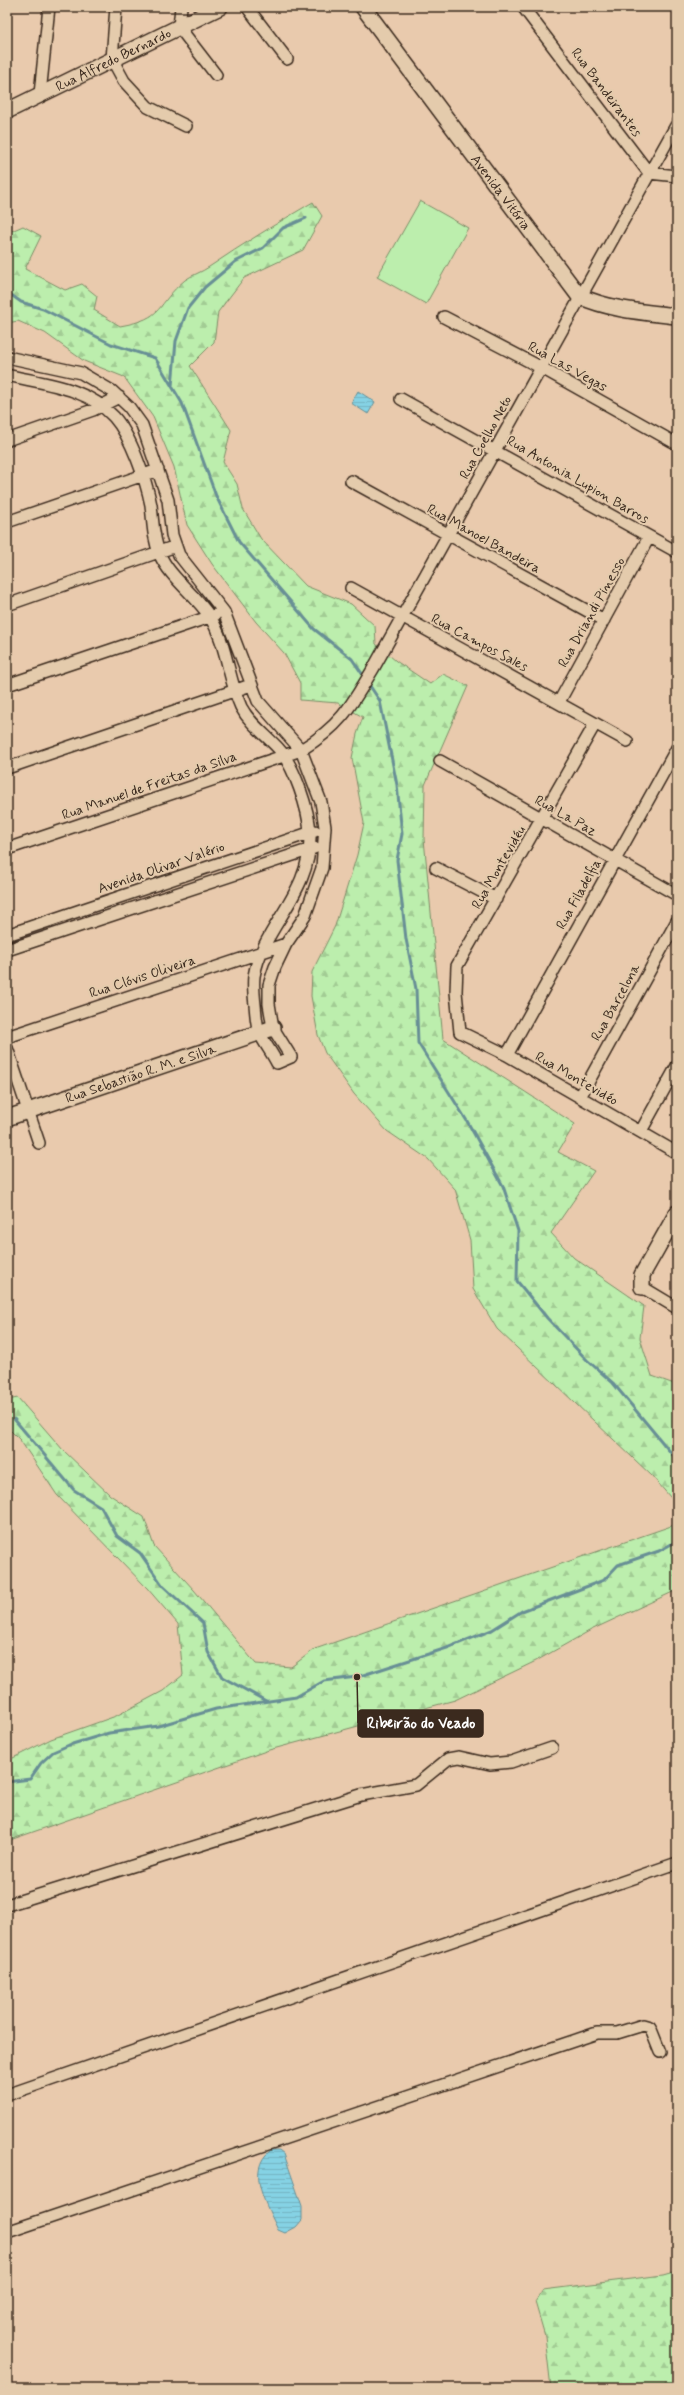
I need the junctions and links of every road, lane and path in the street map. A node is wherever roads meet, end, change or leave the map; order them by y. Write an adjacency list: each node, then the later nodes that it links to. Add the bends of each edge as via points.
1 (49, 7): 12 (street)
2 (116, 7): 9 (street)
3 (181, 7): 8 (street)
4 (220, 7): 8 (street, Rua Alfredo Bernardo)
5 (247, 7): 10 (street)
6 (363, 7): 18 (street, Avenida Vitória)
7 (523, 7): 16 (street, Rua Bandeirantes)
8 (180, 27): 9 (street, Rua Alfredo Bernardo); 11 (street)
9 (112, 59): 12 (street, Rua Alfredo Bernardo); 15 (street, via 124,81 148,107)
10 (287, 59)
11 (216, 75)
12 (40, 94): 13 (street, Rua Alfredo Bernardo)
13 (7, 111)
14 (677, 124): 16 (street, Rua Coelho Neto)
15 (186, 126)
16 (649, 173): 17 (street); 18 (street, Rua Coelho Neto)
17 (677, 176)
18 (579, 296): 19 (street, Avenida Vitória, via 599,305); 22 (street, Rua Coelho Neto)
19 (677, 316)
20 (444, 317): 22 (street, Rua Las Vegas)
21 (7, 357): 24 (street, via 81,373)
22 (540, 368): 28 (street, Rua Las Vegas); 29 (street, Rua Coelho Neto)
23 (7, 375): 26 (street, via 75,390)
24 (119, 397): 26 (street); 30 (street, via 142,425)
25 (401, 399): 29 (street, Rua Antonia Lupion Barros)
26 (103, 406): 27 (street); 31 (street, via 126,434)
27 (7, 440)
28 (677, 444)
29 (496, 450): 34 (street, Rua Coelho Neto); 35 (street, Rua Antonia Lupion Barros)
30 (158, 470): 31 (street); 36 (street, via 168,500)
31 (142, 476): 33 (street); 38 (street)
32 (351, 481): 34 (street, Rua Manoel Bandeira)
33 (7, 522)
34 (447, 536): 42 (street, Rua Coelho Neto); 44 (street, Rua Manoel Bandeira)
35 (650, 537): 37 (street, Rua Antonia Lupion Barros); 44 (street, Rua Driandi Pinesso)
36 (176, 546): 38 (street); 41 (street, via 186,565)
37 (677, 552)
38 (159, 553): 40 (street); 43 (street, via 168,569)
39 (351, 588): 42 (street, Rua Campos Sales)
40 (7, 605)
41 (224, 612): 43 (street); 46 (street)
42 (401, 616): 48 (street, Rua Campos Sales); 52 (street, Rua Coelho Neto, via 359,693 338,723)
43 (210, 617): 45 (street); 47 (street)
44 (604, 620): 48 (street, Rua Driandi Pinesso)
45 (7, 685)
46 (251, 685): 47 (street); 52 (street, via 262,707)
47 (236, 690): 53 (street, via 247,718); 55 (street)
48 (559, 702): 49 (street, Rua Campos Sales)
49 (595, 724): 50 (street, Rua Campos Sales); 56 (street, Rua Montevidéu)
50 (627, 741)
51 (677, 748): 62 (street, Rua Filadelfia)
52 (301, 750): 53 (street, Rua Manuel de Freitas da Silva); 57 (street, via 321,802)
53 (283, 755): 58 (street, via 305,805); 60 (street, Rua Manuel de Freitas da Silva)
54 (440, 761): 56 (street, Rua La Paz)
55 (7, 768)
56 (543, 819): 62 (street, Rua La Paz); 65 (street, Rua Montevidéu)
57 (325, 827): 58 (street, Avenida Olivar Valério); 59 (street)
58 (310, 833): 61 (street); 67 (street, Avenida Olivar Valério)
59 (325, 844): 61 (street); 68 (street, via 322,868 305,916)
60 (7, 849)
61 (309, 849): 69 (street); 70 (street, via 304,875)
62 (614, 859): 64 (street, Rua La Paz); 75 (street, Rua Filadelfia)
63 (436, 868): 65 (street)
64 (677, 895)
65 (496, 899): 72 (street, Rua Montevidéu, via 457,966 456,992)
66 (677, 921): 78 (street, Rua Barcelona)
67 (7, 935)
68 (286, 944): 70 (street, Rua Clóvis Oliveira); 71 (street, via 269,986)
69 (7, 950)
70 (261, 952): 71 (street, via 254,977 256,1014); 73 (street, Rua Clóvis Oliveira)
71 (266, 1030): 76 (street, via 277,1063); 79 (street, Rua Sebastião R. M. e Silva)
72 (460, 1032): 75 (street, Rua Montevidéo)
73 (7, 1037)
74 (7, 1048): 79 (street)
75 (507, 1055): 78 (street, Rua Montevidéo)
76 (291, 1057)
77 (677, 1066): 81 (street)
78 (580, 1097): 81 (street, Rua Montevidéo)
79 (28, 1110): 80 (street, Rua Sebastião R. M. e Silva); 82 (street)
80 (7, 1118)
81 (641, 1131): 83 (street, Rua Montevidéo)
82 (39, 1143)
83 (677, 1153)
84 (677, 1213): 85 (street, via 642,1275)
85 (642, 1287): 86 (street)
86 (677, 1308)
87 (552, 1748): 89 (street, via 511,1762 490,1764 459,1757 448,1759 416,1785 361,1795)
88 (677, 1863): 91 (street)
89 (7, 1905)
90 (660, 2052): 92 (street, via 650,2027 643,2025 617,2033 597,2033)
91 (7, 2095)
92 (7, 2232)

